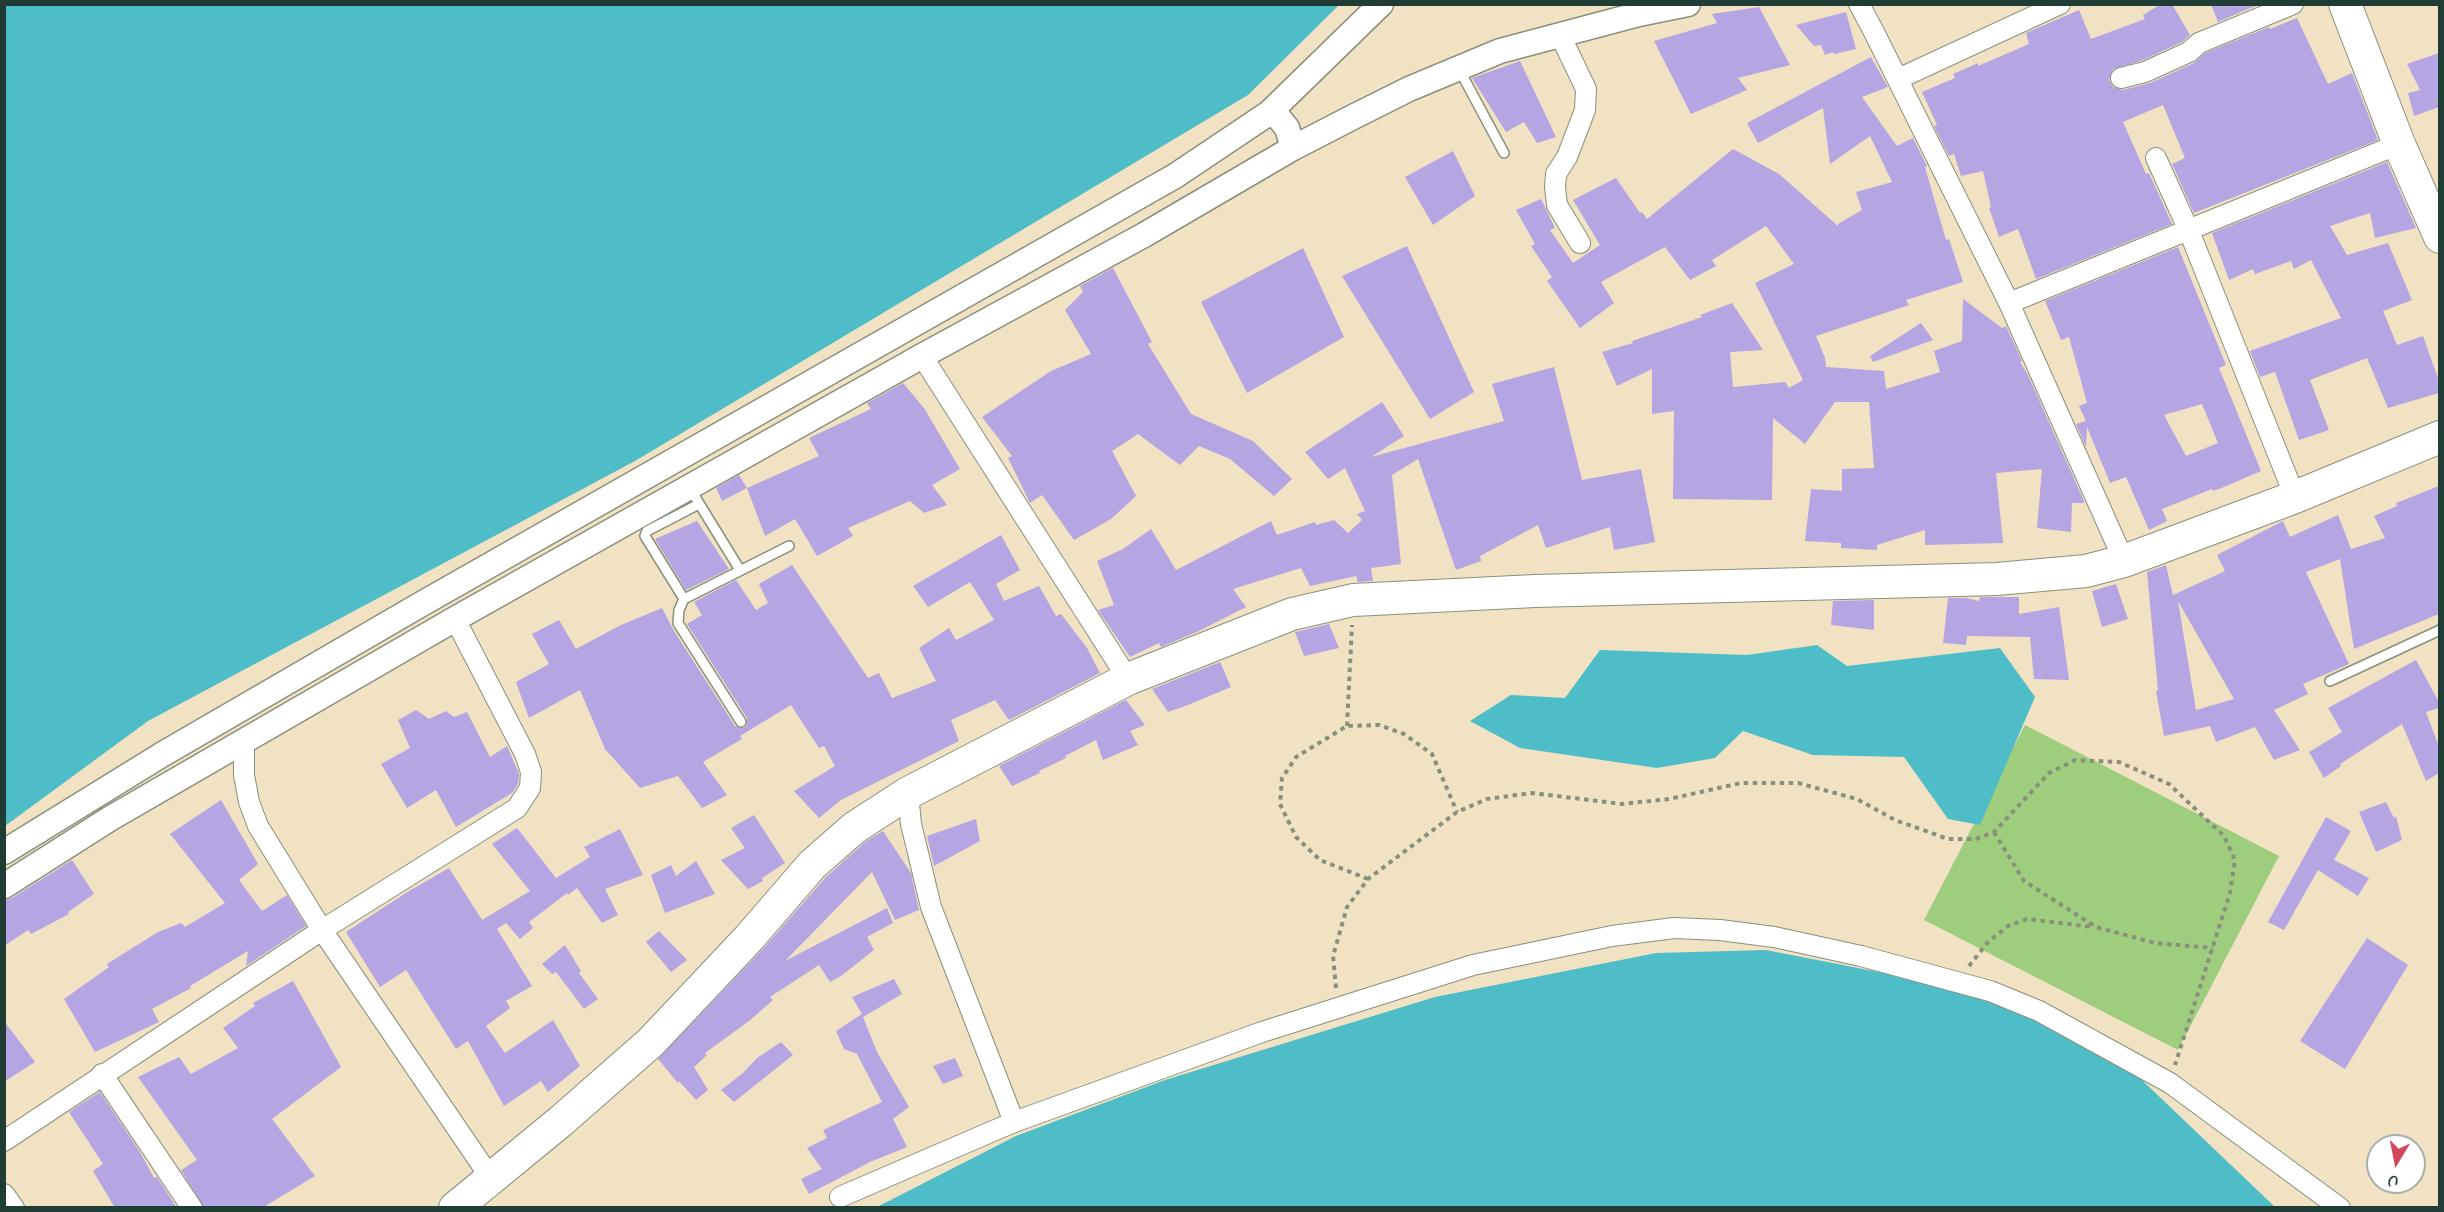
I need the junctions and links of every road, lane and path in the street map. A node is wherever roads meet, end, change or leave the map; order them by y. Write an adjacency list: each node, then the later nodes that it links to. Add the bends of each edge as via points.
1 (1381, 4): 11 (street)
2 (1688, 4): 7 (street)
3 (1858, 4): 10 (street)
4 (2061, 4): 10 (street)
5 (2293, 4): 9 (street, via 2199,43 2189,52 2145,72)
6 (2345, 4): 12 (highway)
7 (1560, 35): 8 (street, via 1500,51); 18 (street, via 1586,88 1585,110 1567,157 1556,174 1555,187 1557,205)
8 (1459, 69): 13 (street); 14 (lane)
9 (2121, 78)
10 (1898, 79): 19 (street)
11 (1269, 113): 13 (street, via 1287,128); 22 (street, via 1174,176)
12 (2399, 144): 16 (street); 17 (highway)
13 (1293, 148): 20 (street, via 1144,235)
14 (1504, 153)
15 (2156, 158): 16 (street)
16 (2189, 231): 19 (street); 24 (street)
17 (2439, 237)
18 (1580, 243)
19 (2009, 303): 27 (street)
20 (922, 356): 23 (street); 33 (street)
21 (2439, 437): 24 (highway)
22 (683, 457): 23 (street); 41 (street, via 425,602)
23 (696, 491): 25 (street); 28 (lane)
24 (2295, 497): 27 (highway)
25 (648, 521): 29 (lane, via 647,542); 31 (street)
26 (789, 546): 28 (lane)
27 (2124, 561): 30 (highway, via 2086,571 1997,579 1535,591)
28 (740, 570): 29 (lane)
29 (684, 599): 35 (lane, via 678,623)
30 (1353, 600): 33 (highway, via 1292,614); 36 (path)
31 (455, 620): 37 (street); 45 (street, via 525,754 531,772 530,788 517,808)
32 (2439, 630): 34 (lane)
33 (1128, 679): 38 (highway)
34 (2330, 681)
35 (741, 722)
36 (1347, 726): 39 (path, via 1379,725 1404,734 1432,754); 42 (path, via 1296,757 1282,778 1280,804 1296,837 1320,860)
37 (244, 741): 43 (street); 45 (street, via 244,775 258,826)
38 (908, 793): 51 (street, via 911,824 931,907); 53 (highway, via 854,828 812,865 651,1042)
39 (1457, 812): 40 (path, via 1487,799 1532,793 1622,804 1669,799 1741,783 1798,783 1857,800 1895,820 1947,839 1976,839); 42 (path)
40 (1994, 832): 44 (path, via 2024,881); 46 (path, via 2049,773 2075,760 2119,762 2169,784 2224,836 2235,860 2230,893)
41 (4, 852)
42 (1368, 879): 48 (path, via 1347,907 1333,956)
43 (4, 886)
44 (2096, 927): 46 (path, via 2155,943); 47 (path, via 2027,919 2008,926 1988,942)
45 (322, 930): 49 (street); 53 (street)
46 (2212, 948): 50 (path)
47 (1956, 982): 48 (street, via 1774,937 1674,928 1612,936 1473,965); 50 (street, via 2039,1011)
48 (1338, 1008): 51 (street)
49 (102, 1074): 52 (street); 57 (street)
50 (2170, 1083): 59 (street)
51 (1014, 1122): 55 (street)
52 (4, 1141)
53 (490, 1177): 58 (highway)
54 (4, 1194): 56 (street)
55 (840, 1197)
56 (14, 1208)
57 (192, 1208)
58 (455, 1208)
59 (2340, 1208)

